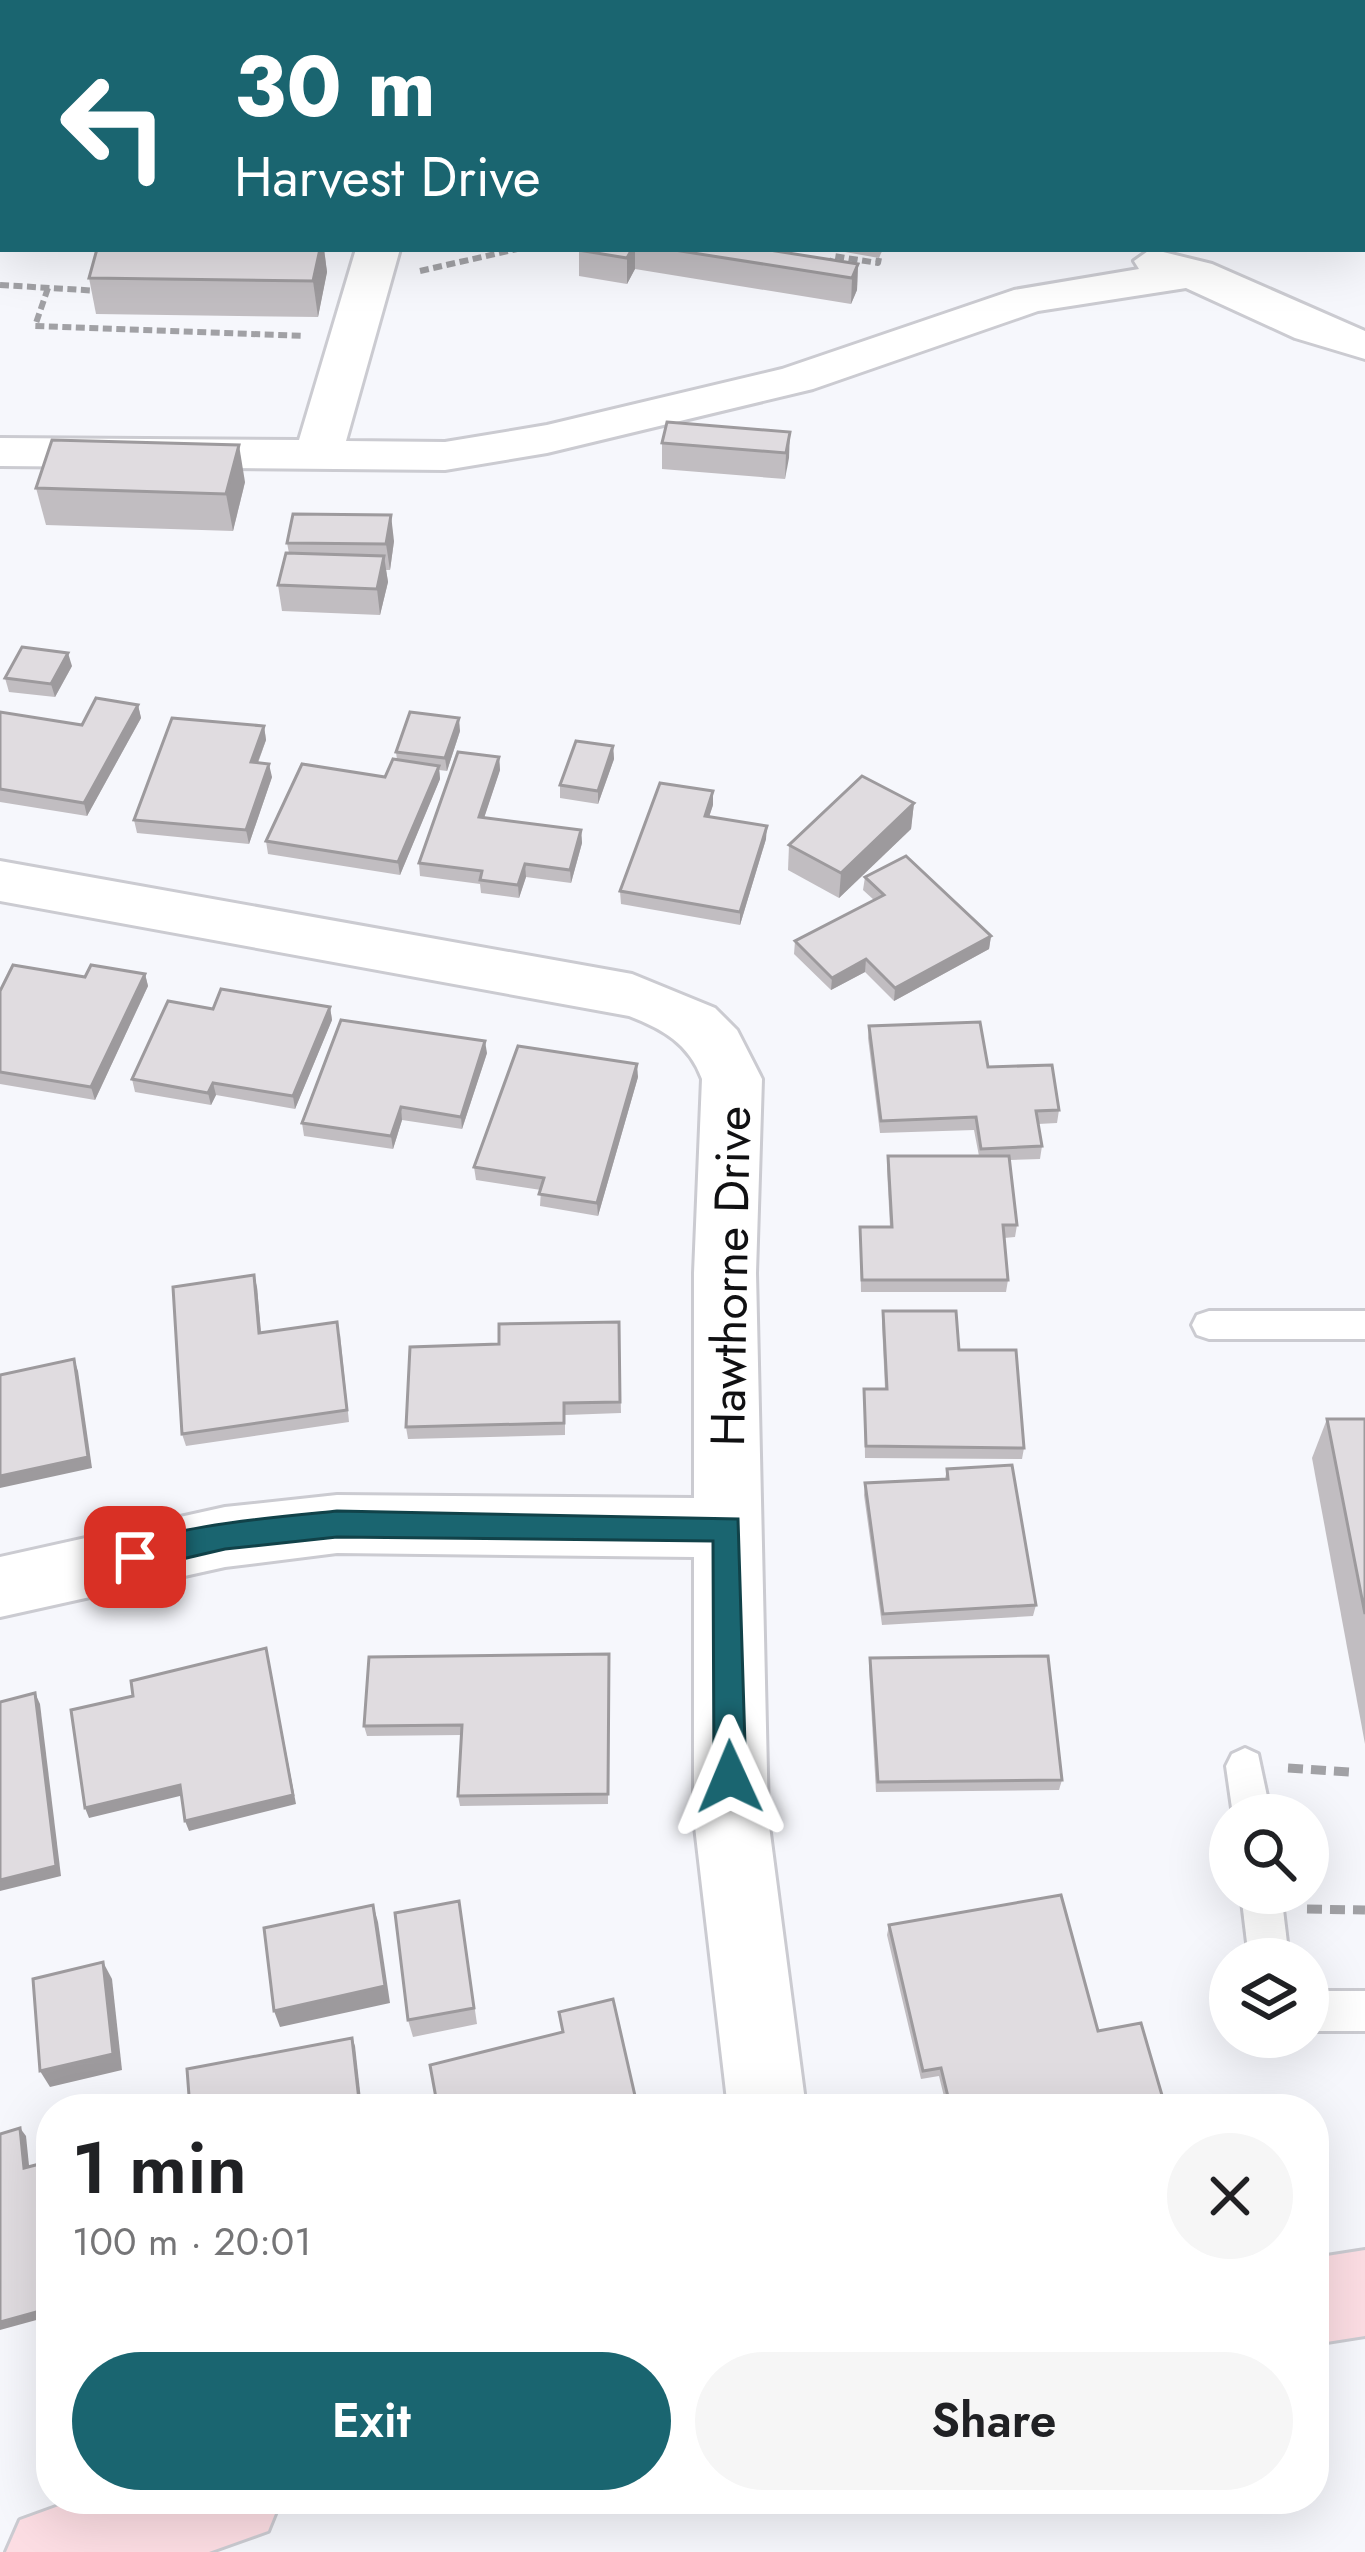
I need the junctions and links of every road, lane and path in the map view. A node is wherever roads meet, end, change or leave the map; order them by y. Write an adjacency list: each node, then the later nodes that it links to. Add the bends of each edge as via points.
1 (491, 252): 4 (path)
2 (1130, 252): 5 (street)
3 (878, 258): 6 (path, via 834,256)
4 (372, 266): 10 (street)
5 (1196, 273): 11 (street, via 1313,331); 13 (street, via 1030,298 797,379 548,439 445,456)
6 (823, 284)
7 (0, 285): 8 (path)
8 (48, 288): 9 (path); 10 (path, via 34,326)
9 (104, 291)
10 (350, 338): 13 (street)
11 (1365, 345)
12 (0, 452): 13 (street)
13 (318, 455)
14 (0, 881): 17 (street, Hawthorne Drive, via 632,995 702,1025 732,1079)
15 (1209, 1325): 16 (lane)
16 (1365, 1325)
17 (728, 1528): 18 (street, via 337,1524 225,1537); 23 (street, Hawthorne Drive, via 730,1818)
18 (0, 1587)
19 (1245, 1766): 20 (lane)
20 (1249, 1794)
21 (1365, 2011): 22 (lane)
22 (1329, 2012)
23 (764, 2094)
24 (1365, 2293): 25 (street)
25 (1329, 2299)
26 (184, 2514): 27 (street)
27 (52, 2552)

